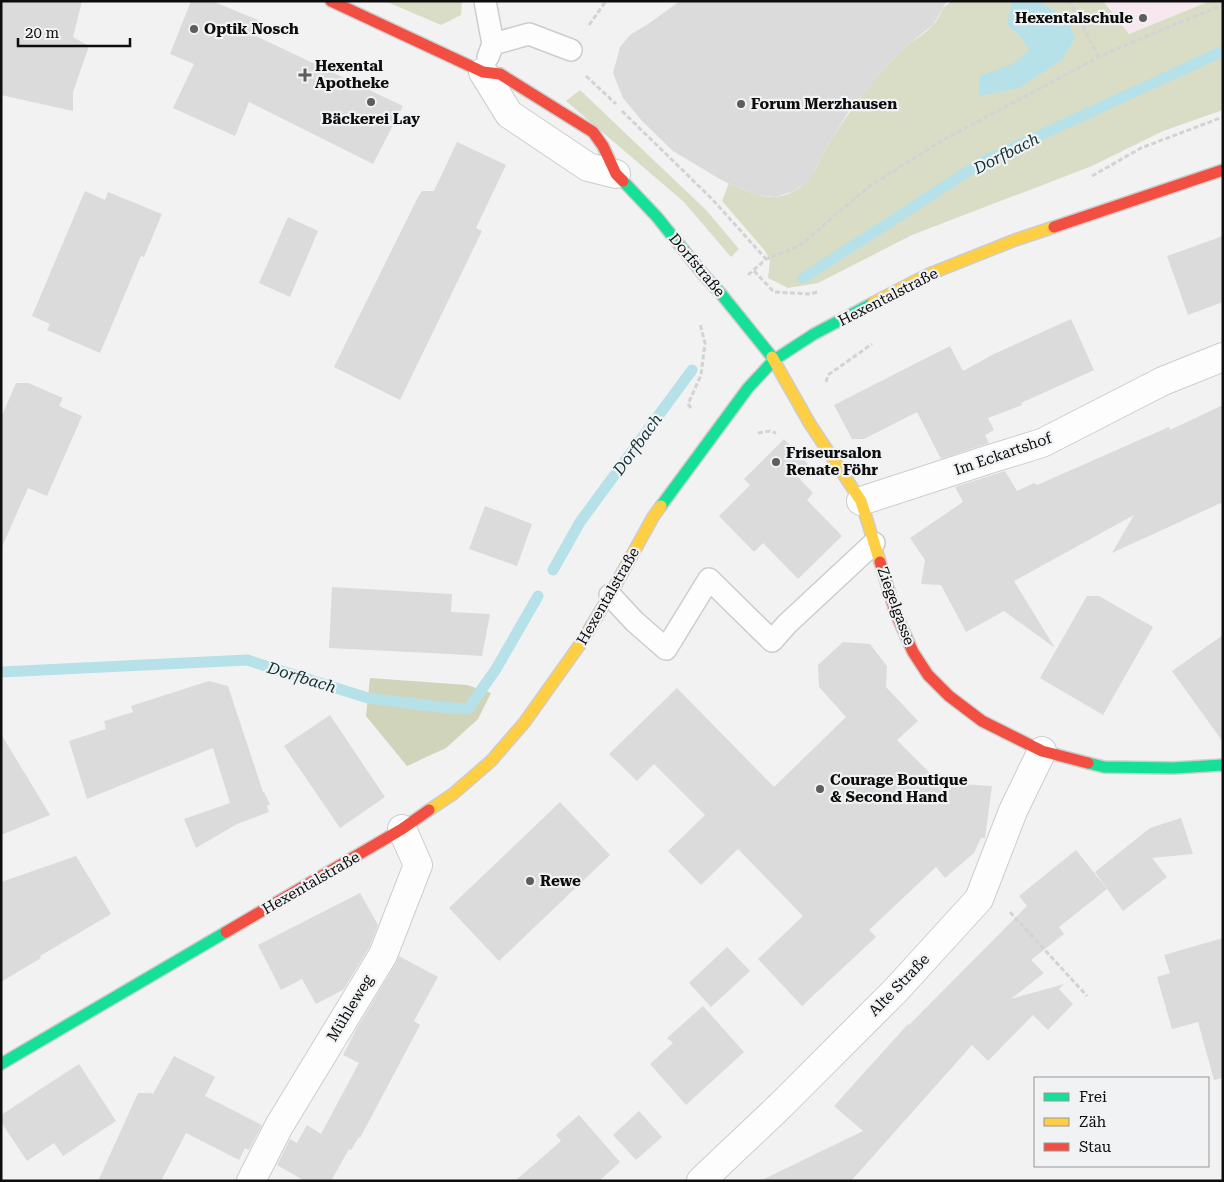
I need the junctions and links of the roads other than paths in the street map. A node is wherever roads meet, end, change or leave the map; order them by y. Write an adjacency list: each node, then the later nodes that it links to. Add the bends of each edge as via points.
1 (331, 1): 5 (main road)
2 (485, 1): 3 (lane)
3 (493, 44): 4 (lane, via 529,34); 5 (lane)
4 (571, 50)
5 (483, 72): 7 (street, Dorfstraße, via 510,114 588,166)
6 (1223, 170): 9 (main road, Hexentalstraße, via 1015,240 928,275 814,334)
7 (616, 174): 9 (main road, Dorfstraße, via 657,217)
8 (1223, 357): 10 (street, Im Eckartshof, via 1162,382 1042,443)
9 (774, 360): 10 (main road, Ziegelgasse, via 810,424); 12 (main road, Hexentalstraße, via 748,388 653,518)
10 (861, 501): 11 (main road, Ziegelgasse)
11 (874, 542): 12 (lane, via 772,640 708,579 666,649); 13 (main road, Ziegelgasse, via 896,614 913,652 928,675 982,722)
12 (610, 595): 15 (main road, Hexentalstraße, via 544,696 490,761 453,794)
13 (1042, 751): 14 (main road, Ziegelgasse, via 1104,767); 18 (street, Alte Straße, via 1013,811 979,899 896,990)
14 (1223, 765)
15 (402, 829): 16 (main road, Hexentalstraße); 17 (street, Mühleweg, via 418,865 383,955 279,1126)
16 (1, 1064)
17 (251, 1181)
18 (701, 1181)

